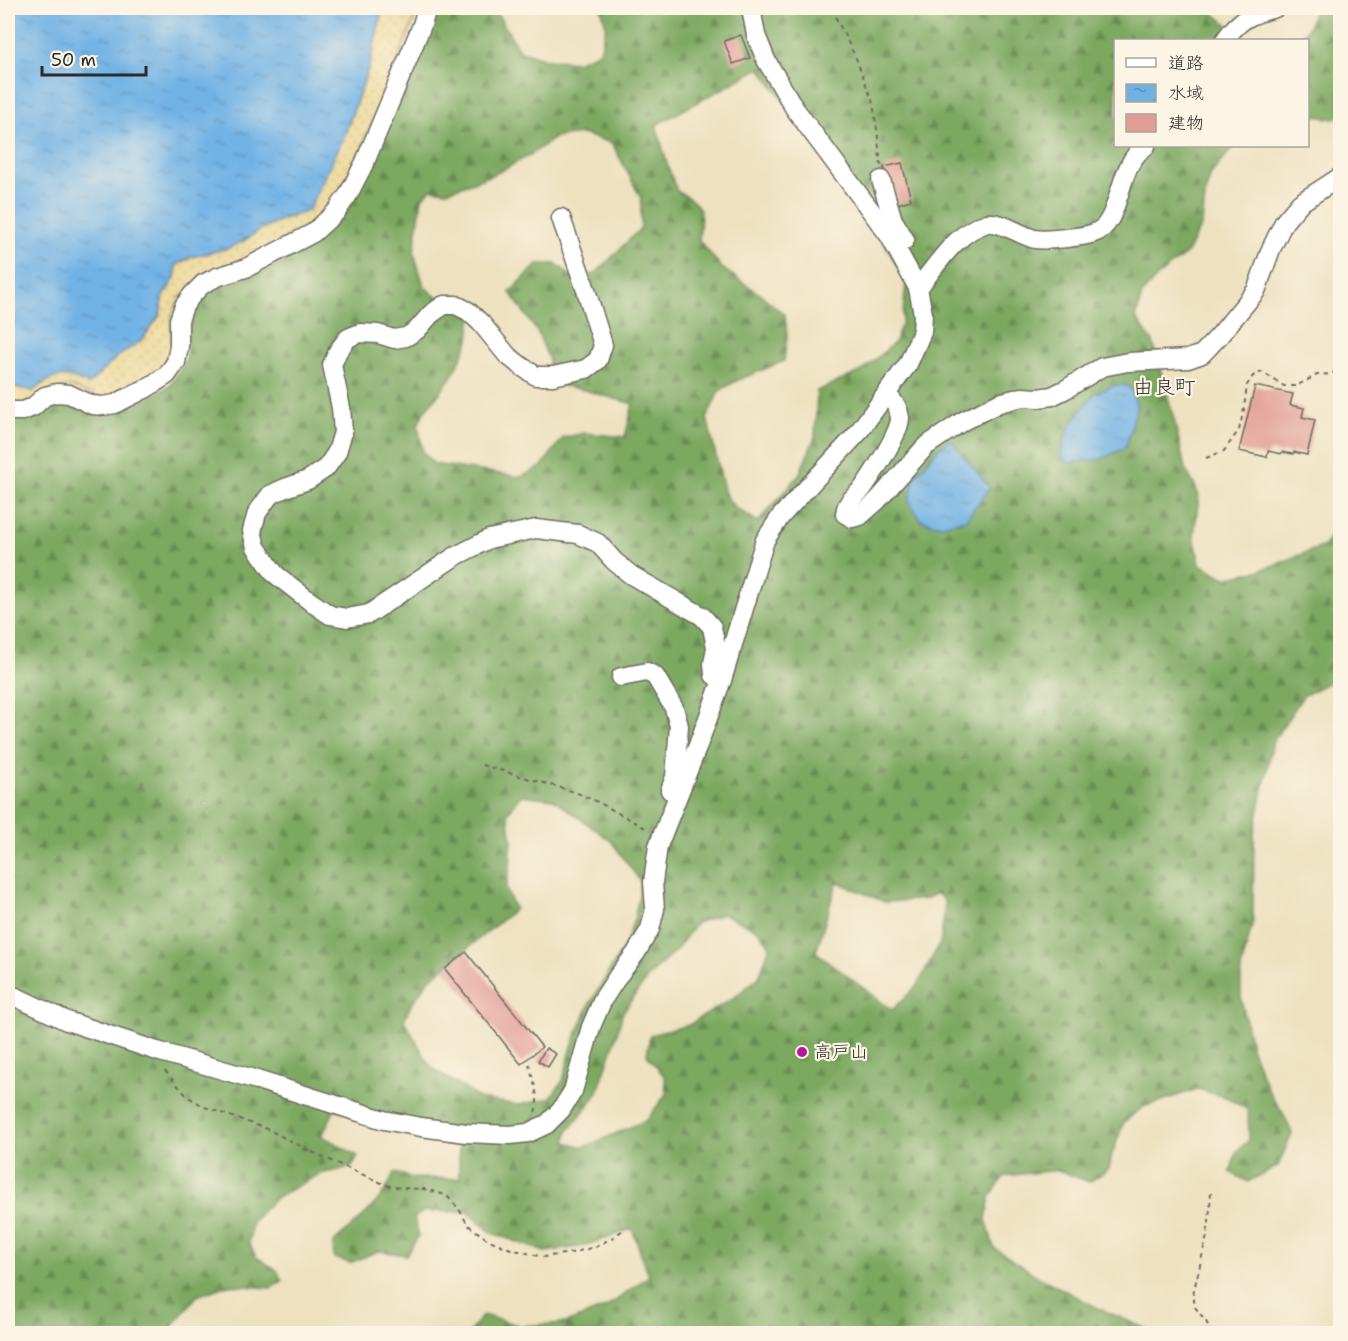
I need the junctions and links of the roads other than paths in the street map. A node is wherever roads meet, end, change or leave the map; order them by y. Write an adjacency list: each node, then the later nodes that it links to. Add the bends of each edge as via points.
1 (427, 8): 12 (street, via 365,162 336,212 313,233 246,268 202,284 178,320 176,362 167,375 115,404 93,405 57,393 23,411)
2 (751, 8): 9 (street, via 766,60 795,109 889,236)
3 (1275, 8): 4 (street, via 1243,19)
4 (1226, 39)
5 (1144, 147): 10 (street, via 1130,162 1107,224 1096,233 1036,239 989,223 970,231 948,250)
6 (1341, 177): 11 (street, via 1300,204 1284,222 1256,291 1202,354 1188,359 1102,367 1052,396 999,403 926,446 877,501 852,518 845,514 846,507 896,434 900,419 895,402)
7 (881, 180): 9 (street, via 893,220 910,250)
8 (561, 218): 14 (street, via 603,345 598,360 586,369 536,376 507,355 481,323 456,305 444,305 406,337 394,339 360,333 348,338 332,365 343,432 337,452 326,468 309,480 270,495 257,513 252,531 256,547 275,574 330,615 347,618 369,614 454,557 489,539 536,530 578,534 598,543 631,575 702,616 712,627 716,647 714,675)
9 (903, 262): 10 (street)
10 (918, 288): 11 (street, via 922,332 916,350)
11 (887, 394): 14 (street, via 857,434 781,516 765,540)
12 (8, 411)
13 (621, 677): 15 (street, via 647,672 655,676 674,708 679,726 675,777 658,822)
14 (722, 680): 15 (street)
15 (662, 838): 16 (street, via 653,882 655,909 650,928 603,999 573,1091 547,1124 528,1133 466,1133 384,1120 67,1021)
16 (8, 996)

